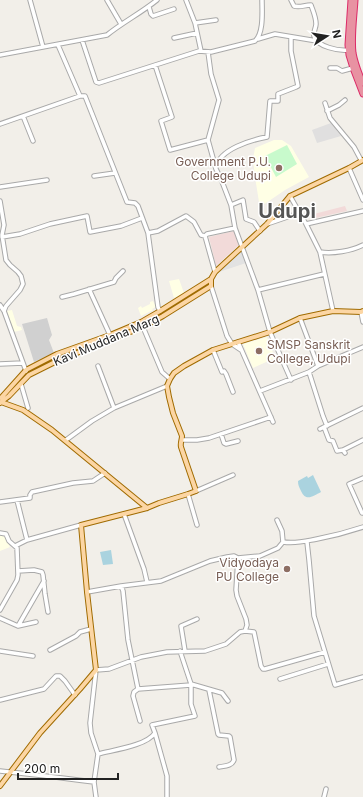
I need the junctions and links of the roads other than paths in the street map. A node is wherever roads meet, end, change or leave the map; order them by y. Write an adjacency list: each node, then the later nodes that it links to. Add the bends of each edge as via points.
1 (30, 0): 21 (street)
2 (107, 0): 13 (street)
3 (157, 0): 9 (street)
4 (186, 0): 12 (street)
5 (262, 0): 17 (street, via 262,25)
6 (291, 0): 19 (street, via 294,6 298,7 311,5 315,15)
7 (351, 0): 22 (highway)
8 (355, 0): 29 (highway, via 352,43)
9 (149, 7): 10 (street, via 153,16); 13 (street)
10 (174, 9)
11 (216, 20): 12 (street)
12 (195, 23): 14 (street)
13 (121, 24): 18 (street, via 108,35)
14 (197, 33): 16 (street); 23 (street)
15 (291, 36): 17 (street, via 275,34); 19 (street); 41 (street, via 291,52 298,86 278,94 278,101 270,101 267,137 255,139 228,151 217,162)
16 (174, 38)
17 (258, 39): 24 (street)
18 (82, 40): 20 (street); 26 (street, via 97,83)
19 (316, 41): 22 (street, via 327,47)
20 (58, 45): 21 (street); 31 (street)
21 (43, 48): 25 (street)
22 (348, 50): 28 (highway)
23 (201, 51): 24 (street); 26 (street)
24 (208, 52): 37 (street, via 219,100)
25 (0, 55)
26 (154, 65): 37 (street, via 172,117 161,121 170,150)
27 (330, 68): 28 (street, via 342,71)
28 (353, 68): 30 (highway)
29 (363, 83)
30 (363, 94)
31 (80, 96): 35 (street); 42 (street, via 85,96)
32 (345, 100): 34 (street)
33 (325, 103): 34 (street)
34 (327, 111): 39 (street)
35 (24, 116): 36 (street); 38 (street)
36 (0, 124)
37 (208, 140): 41 (street)
38 (33, 141)
39 (362, 160): 40 (main road)
40 (349, 168): 46 (main road); 47 (street)
41 (216, 169): 49 (street)
42 (116, 173): 43 (street); 53 (street, via 127,202 138,206)
43 (94, 176)
44 (47, 180): 45 (street)
45 (0, 187)
46 (290, 196): 52 (street); 54 (main road, Kavi Muddana Marg)
47 (363, 200)
48 (0, 201): 51 (street)
49 (231, 205): 56 (street); 57 (street, via 244,200 246,219 254,222)
50 (363, 211): 55 (street)
51 (1, 212): 60 (street, via 4,225)
52 (299, 213): 54 (street); 55 (street)
53 (142, 218): 58 (street); 60 (street, via 121,226 90,232 87,216)
54 (267, 224): 57 (main road, Kavi Muddana Marg)
55 (306, 224): 63 (street)
56 (235, 228): 59 (street); 62 (street)
57 (260, 231): 62 (main road, Kavi Muddana Marg)
58 (148, 233): 59 (street, via 158,231 186,216 194,222 201,235); 74 (street)
59 (205, 236): 65 (street)
60 (2, 237): 73 (street, via 6,260 21,276 23,284)
61 (363, 245): 63 (street, via 354,249)
62 (242, 247): 65 (main road, Kavi Muddana Marg); 70 (street)
63 (320, 252): 66 (street)
64 (123, 271): 69 (street, via 114,282)
65 (215, 272): 67 (main road, Kavi Muddana Marg)
66 (324, 274): 70 (street); 75 (street)
67 (211, 279): 68 (main road, Kavi Muddana Marg); 74 (main road, Kavi Muddana Marg)
68 (210, 286): 79 (main road, Kavi Muddana Marg); 83 (street)
69 (89, 289): 71 (street); 81 (street)
70 (258, 290): 80 (street)
71 (62, 297)
72 (0, 306): 73 (street)
73 (4, 311): 87 (street)
74 (160, 311): 81 (main road, Kavi Muddana Marg)
75 (333, 311): 76 (main road); 77 (main road)
76 (362, 311): 78 (street)
77 (300, 318): 80 (main road); 90 (street)
78 (363, 322)
79 (143, 327): 93 (main road, Kavi Muddana Marg, via 59,360); 94 (street, via 162,372)
80 (270, 332): 82 (main road); 95 (street)
81 (110, 335): 91 (main road, Kavi Muddana Marg, via 58,354)
82 (238, 342): 83 (main road); 86 (street)
83 (232, 344): 85 (main road); 86 (street)
84 (363, 347): 90 (street)
85 (213, 350): 94 (main road, via 184,366); 99 (street)
86 (243, 352): 98 (street)
87 (23, 363): 88 (street); 91 (street)
88 (0, 364)
89 (98, 366): 102 (street)
90 (318, 366): 92 (street)
91 (26, 370): 93 (street); 100 (main road, Kavi Muddana Marg)
92 (309, 372): 95 (street); 106 (street)
93 (29, 376): 96 (main road, Kavi Muddana Marg)
94 (170, 379): 97 (main road)
95 (291, 380): 98 (street)
96 (21, 384): 100 (main road, Kavi Muddana Marg); 101 (street)
97 (167, 386): 102 (street); 109 (main road)
98 (260, 391): 104 (street)
99 (233, 392)
100 (1, 400): 108 (main road, via 22,410)
101 (28, 408)
102 (114, 408): 108 (street)
103 (363, 408): 106 (street)
104 (271, 417): 105 (street); 107 (street)
105 (273, 422)
106 (324, 427): 110 (street, via 336,451 344,452)
107 (221, 434): 109 (street, via 197,440); 111 (street, via 226,444)
108 (66, 440): 112 (main road)
109 (182, 440): 115 (main road, via 180,444)
110 (363, 440)
111 (238, 441)
112 (105, 473): 117 (street, via 93,481 32,492 30,498); 119 (main road)
113 (233, 475): 115 (street)
114 (363, 478): 120 (street, via 349,484)
115 (196, 491): 116 (main road)
116 (188, 494): 119 (main road); 124 (street)
117 (17, 500): 118 (street); 127 (street)
118 (0, 502)
119 (147, 508): 121 (main road)
120 (363, 513)
121 (124, 514): 123 (main road); 134 (street)
122 (277, 520): 128 (street)
123 (81, 525): 127 (street); 136 (main road)
124 (198, 525)
125 (363, 527): 129 (street)
126 (0, 533): 130 (street, via 6,534)
127 (27, 540): 130 (street)
128 (284, 542): 129 (street); 131 (street, via 278,548 260,556)
129 (307, 542): 148 (street, via 314,616)
130 (15, 546): 132 (street)
131 (238, 558): 134 (street, via 221,558 161,581); 144 (street, via 236,590 246,619)
132 (18, 571): 133 (street, via 40,571); 137 (street, via 17,580)
133 (44, 581): 138 (street); 142 (street)
134 (147, 582): 135 (street)
135 (121, 586): 136 (street); 150 (street)
136 (87, 592): 143 (main road)
137 (0, 610)
138 (48, 612)
139 (0, 618): 142 (street)
140 (197, 620): 147 (street, via 181,626)
141 (36, 622): 142 (street)
142 (18, 626)
143 (91, 629): 145 (street, via 79,632); 152 (main road)
144 (245, 631): 147 (street, via 226,644 205,651); 148 (street, via 254,632 263,669)
145 (50, 650)
146 (0, 651): 149 (street)
147 (183, 651): 150 (street, via 145,656); 155 (street)
148 (325, 652): 151 (street)
149 (33, 656)
150 (132, 661): 152 (street); 156 (street)
151 (328, 664): 153 (street, via 335,685); 154 (street)
152 (96, 670): 158 (main road); 163 (street, via 90,723)
153 (363, 677)
154 (280, 679)
155 (191, 685): 156 (street); 157 (street); 162 (street, via 191,704 195,716 152,725)
156 (138, 689): 161 (street, via 133,696)
157 (209, 690): 160 (street, via 222,693); 164 (street, via 218,734 230,737 234,760 230,765)
158 (75, 695): 159 (street, via 60,676 56,676 44,689); 166 (main road, via 40,733)
159 (0, 700)
160 (228, 701)
161 (140, 721)
162 (155, 734): 163 (street, via 138,745); 171 (street, via 167,776)
163 (98, 754): 167 (street)
164 (219, 767)
165 (0, 771): 166 (street)
166 (11, 772): 167 (street); 168 (main road)
167 (94, 782): 170 (street)
168 (0, 786)
169 (326, 789): 172 (street)
170 (96, 797)
171 (167, 797)
172 (324, 797)

